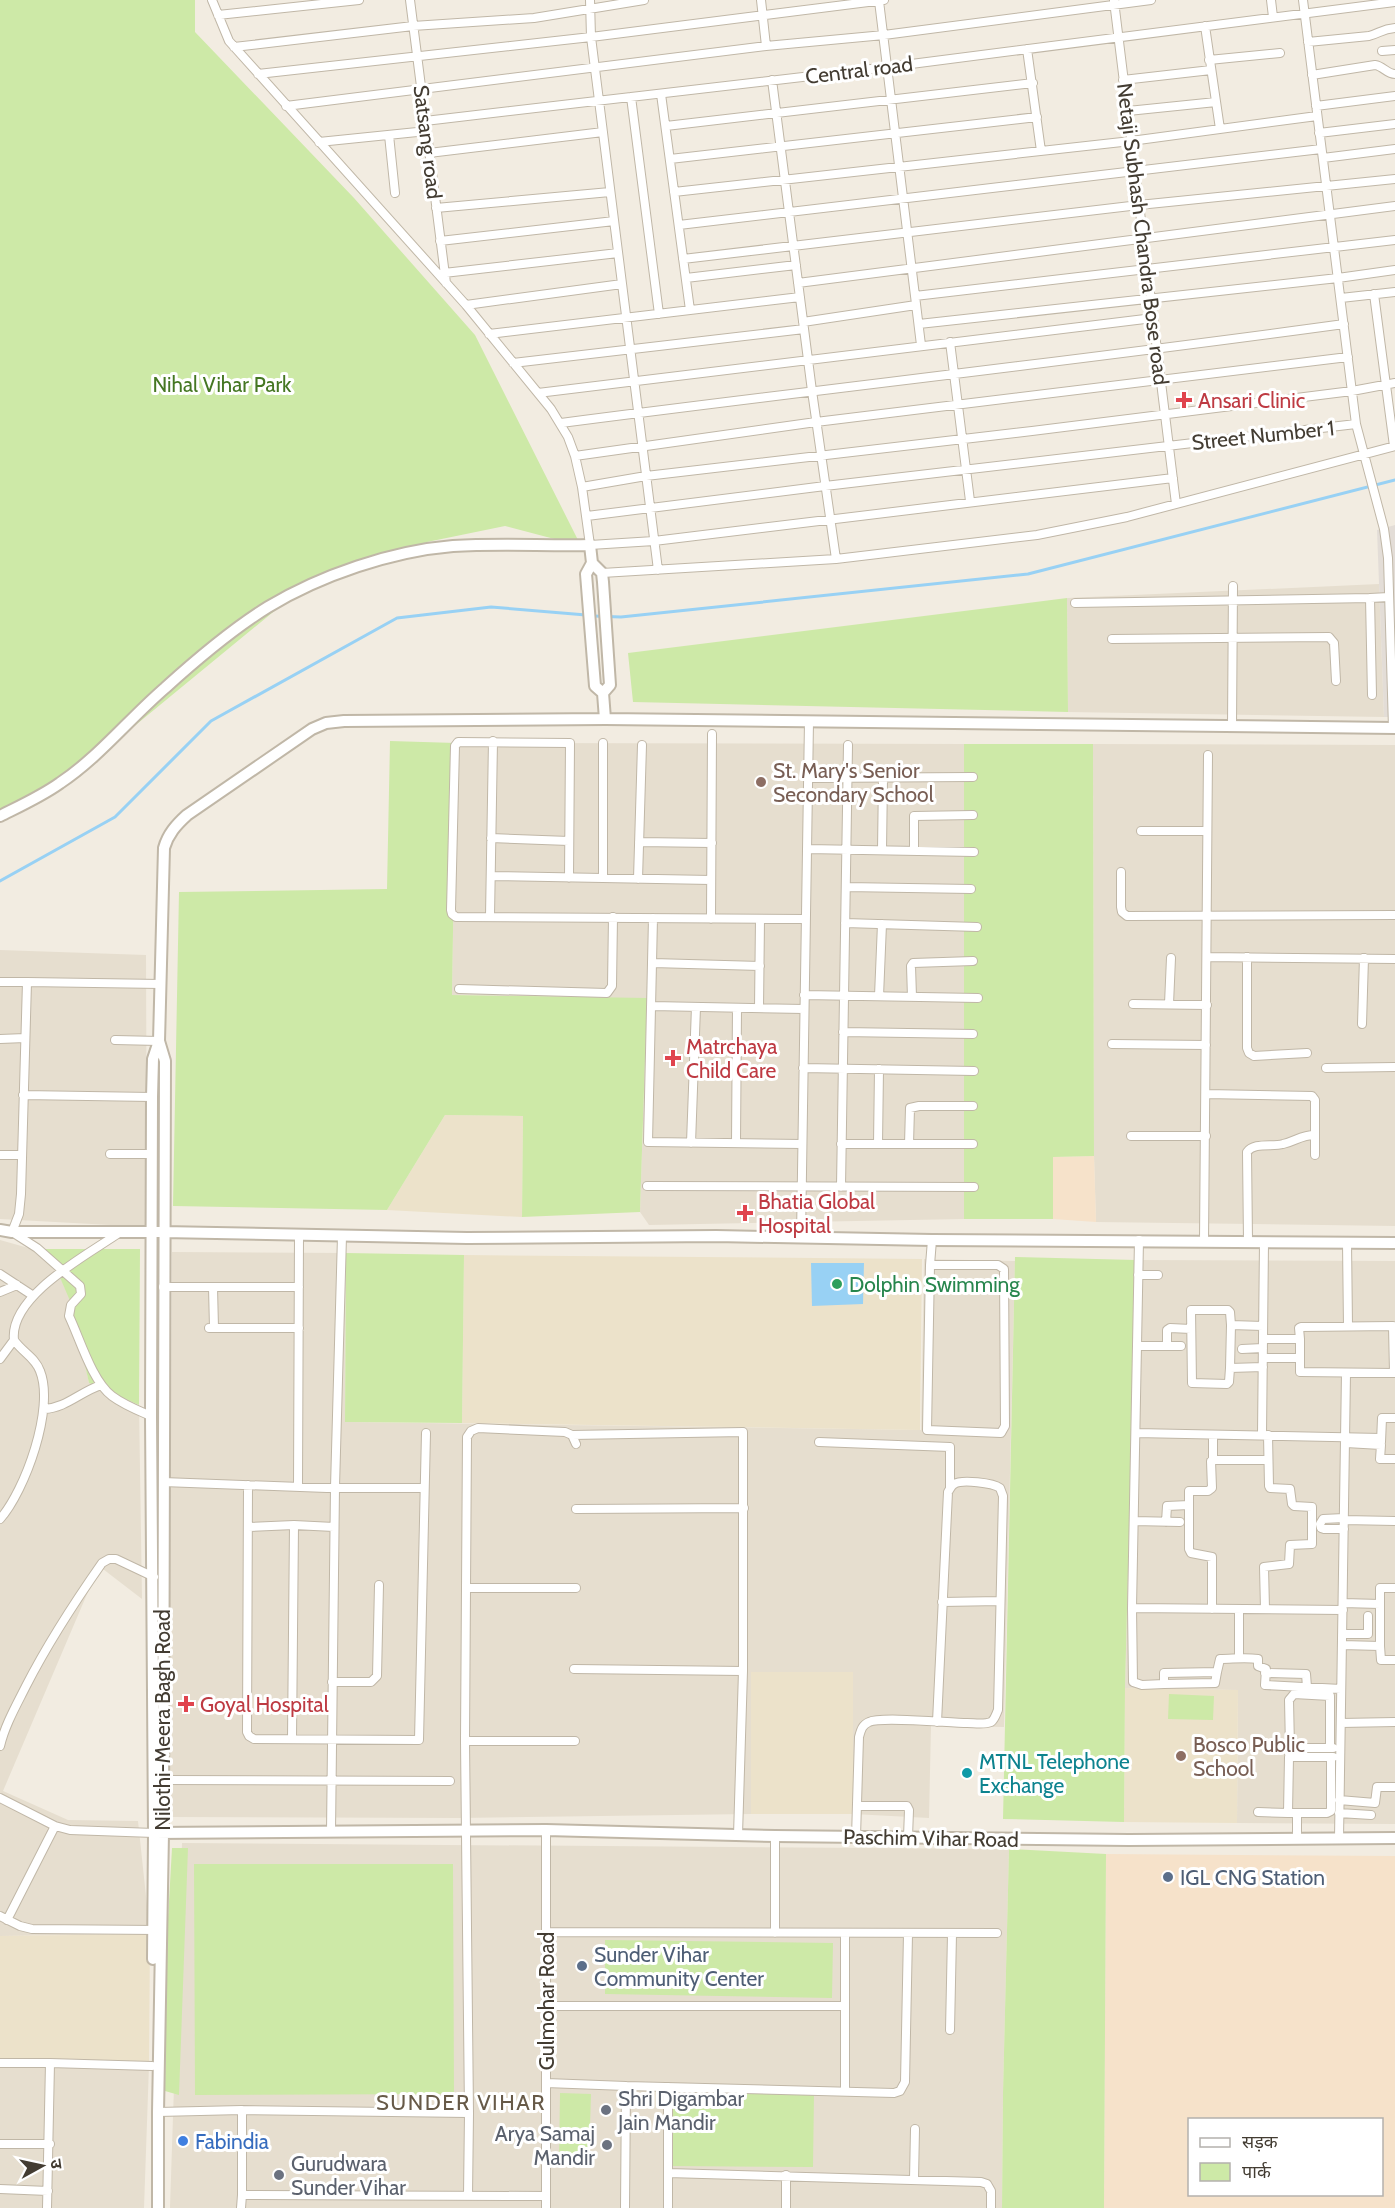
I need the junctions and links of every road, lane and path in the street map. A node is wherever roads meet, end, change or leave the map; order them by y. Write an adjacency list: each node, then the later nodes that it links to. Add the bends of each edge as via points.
1 (212, 0): 16 (street)
2 (359, 0): 16 (street)
3 (410, 0): 19 (street, Satsang road)
4 (590, 0): 14 (street)
5 (644, 0): 14 (street)
6 (761, 0): 17 (street)
7 (884, 0): 11 (street)
8 (1151, 0): 12 (street)
9 (1271, 0): 18 (street)
10 (1303, 0): 15 (street)
11 (879, 1): 17 (street); 22 (street)
12 (1114, 2): 22 (street); 24 (street, Netaji Subhash Chandra Bose road)
13 (1395, 2): 15 (street, Central road)
14 (591, 10): 19 (street); 23 (street)
15 (1305, 13): 18 (street, Central road); 25 (street)
16 (218, 15): 27 (street)
17 (763, 15): 23 (street); 26 (street)
18 (1273, 17): 20 (street, Central road)
19 (413, 26): 27 (street); 32 (street, Satsang road)
20 (1205, 26): 24 (street, Central road); 33 (street)
21 (1395, 28): 25 (street, via 1369,36)
22 (884, 35): 26 (street); 34 (street)
23 (591, 37): 32 (street); 35 (street)
24 (1119, 37): 28 (street, Central road); 41 (street, Netaji Subhash Chandra Bose road)
25 (1308, 42): 39 (street)
26 (766, 46): 35 (street)
27 (234, 47): 37 (street)
28 (1028, 49): 34 (street, Central road); 42 (street)
29 (1395, 50): 30 (street)
30 (1382, 51)
31 (1280, 53): 33 (street)
32 (417, 58): 37 (street); 43 (street, Satsang road)
33 (1209, 60): 36 (street)
34 (888, 67): 40 (street, Central road); 47 (street)
35 (595, 68): 43 (street); 48 (street)
36 (1211, 70): 41 (street); 49 (street)
37 (258, 74): 50 (street)
38 (1395, 74): 39 (street, via 1375,65)
39 (1312, 75): 51 (street)
40 (772, 80): 44 (street, Central road); 53 (street)
41 (1124, 80): 52 (street, Netaji Subhash Chandra Bose road)
42 (1033, 83): 47 (street); 55 (street)
43 (422, 90): 50 (street); 56 (street, Satsang road)
44 (661, 94): 46 (street, Central road); 58 (street)
45 (1395, 96): 51 (street)
46 (631, 97): 48 (street, Central road); 115 (street)
47 (892, 100): 53 (street); 63 (street)
48 (599, 101): 56 (street, Central road); 61 (street)
49 (1216, 102): 52 (street); 59 (street)
50 (286, 106): 66 (street)
51 (1316, 106): 54 (street)
52 (1128, 111): 65 (street, Netaji Subhash Chandra Bose road)
53 (776, 113): 58 (street); 67 (street)
54 (1317, 116): 59 (street); 62 (street)
55 (1037, 117): 63 (street); 69 (street)
56 (425, 121): 60 (street, Satsang road)
57 (1395, 124): 62 (street)
58 (666, 126): 72 (street)
59 (1220, 129): 65 (street)
60 (427, 131): 64 (street); 70 (street, Satsang road)
61 (603, 132): 70 (street); 78 (street)
62 (1319, 133): 71 (street)
63 (896, 134): 67 (street); 73 (street)
64 (389, 135): 66 (street); 80 (street)
65 (1131, 141): 69 (street); 74 (street, Netaji Subhash Chandra Bose road)
66 (319, 142): 105 (street)
67 (780, 146): 72 (street); 76 (street)
68 (1395, 149): 71 (street)
69 (1041, 151): 73 (street)
70 (429, 153): 84 (street, Satsang road)
71 (1322, 153): 74 (street); 77 (street)
72 (670, 159): 79 (street)
73 (900, 166): 76 (street); 81 (street)
74 (1135, 171): 81 (street); 82 (street, Netaji Subhash Chandra Bose road)
75 (1395, 179): 77 (street)
76 (785, 180): 79 (street); 85 (street)
77 (1326, 185): 82 (street); 86 (street)
78 (610, 192): 84 (street); 87 (street)
79 (674, 192): 88 (street)
80 (395, 193)
81 (904, 200): 85 (street); 89 (street)
82 (1139, 205): 89 (street); 90 (street, Netaji Subhash Chandra Bose road)
83 (1395, 206): 86 (street)
84 (436, 208): 92 (street, Satsang road)
85 (789, 212): 88 (street); 93 (street)
86 (1329, 214): 90 (street); 94 (street)
87 (614, 221): 92 (street); 95 (street)
88 (679, 225): 96 (street)
89 (907, 231): 93 (street); 98 (street)
90 (1143, 237): 98 (street); 99 (street, Netaji Subhash Chandra Bose road)
91 (1395, 240): 94 (street)
92 (440, 241): 101 (street, Satsang road)
93 (793, 245): 96 (street); 97 (street)
94 (1334, 248): 99 (street); 103 (street)
95 (618, 253): 101 (street); 106 (street)
96 (683, 259): 102 (street)
97 (796, 265): 102 (street); 104 (street)
98 (912, 267): 104 (street); 112 (street)
99 (1147, 268): 110 (street, Netaji Subhash Chandra Bose road); 112 (street)
100 (1395, 270): 103 (street)
101 (444, 273): 105 (street, Satsang road)
102 (686, 278): 114 (street)
103 (1338, 278): 110 (street); 111 (street)
104 (798, 282): 109 (street)
105 (446, 284): 113 (street)
106 (622, 284): 113 (street); 116 (street)
107 (1395, 292): 108 (street)
108 (1374, 294): 111 (street); 133 (street)
109 (800, 297): 114 (street); 120 (street)
110 (1151, 298): 117 (street, Netaji Subhash Chandra Bose road); 118 (street)
111 (1341, 298): 119 (street)
112 (916, 301): 118 (street); 120 (street)
113 (466, 305): 121 (street)
114 (690, 310): 115 (street)
115 (659, 314): 116 (street)
116 (626, 317): 121 (street); 124 (street)
117 (1153, 318): 122 (street); 125 (street, Netaji Subhash Chandra Bose road)
118 (918, 324): 123 (street)
119 (1344, 324): 125 (street); 126 (street)
120 (804, 325): 124 (street); 127 (street)
121 (489, 334): 128 (street)
122 (950, 342): 123 (street); 129 (street)
123 (921, 345): 127 (street)
124 (630, 348): 128 (street); 130 (street)
125 (1157, 350): 129 (street); 131 (street, Netaji Subhash Chandra Bose road)
126 (1348, 357): 131 (street); 135 (street)
127 (808, 360): 130 (street); 134 (street)
128 (513, 363): 136 (street)
129 (954, 374): 134 (street); 137 (street)
130 (634, 380): 136 (street); 138 (street)
131 (1161, 381): 137 (street); 139 (street, Netaji Subhash Chandra Bose road)
132 (1395, 383): 133 (street)
133 (1386, 384): 135 (street); 146 (street)
134 (812, 391): 138 (street); 140 (street)
135 (1352, 391): 139 (street); 142 (street)
136 (538, 393): 141 (street)
137 (957, 406): 140 (street); 143 (street)
138 (638, 413): 141 (street); 144 (street)
139 (1165, 414): 143 (street); 145 (street, Netaji Subhash Chandra Bose road)
140 (816, 422): 144 (street); 147 (street)
141 (561, 423): 149 (street)
142 (1356, 424): 145 (street, Street Number 1); 148 (street)
143 (961, 439): 147 (street); 150 (street)
144 (642, 445): 149 (street); 151 (street)
145 (1169, 446): 150 (street, Street Number 1); 152 (street, Netaji Subhash Chandra Bose road)
146 (1394, 446): 148 (street)
147 (821, 454): 151 (street); 153 (street)
148 (1364, 455): 156 (street); 166 (street, via 1384,529)
149 (575, 456): 154 (street)
150 (965, 469): 153 (street, Street Number 1); 155 (street)
151 (646, 476): 154 (street); 157 (street)
152 (1173, 478): 155 (street); 156 (street, Netaji Subhash Chandra Bose road)
153 (825, 486): 157 (street, Street Number 1); 159 (street)
154 (582, 487): 158 (street)
155 (970, 501): 159 (street)
156 (1176, 504): 162 (street, via 1037,535)
157 (650, 509): 158 (street, Street Number 1); 160 (street)
158 (586, 516): 161 (street)
159 (829, 519): 160 (street); 162 (street)
160 (654, 541): 161 (street); 164 (street)
161 (590, 544): 163 (street); 192 (street, via 453,546 370,563 303,588 225,637 60,784)
162 (836, 558): 164 (street)
163 (592, 563): 165 (street); 175 (street, via 586,574 595,686)
164 (658, 570): 165 (street)
165 (603, 577): 175 (street, via 610,685)
166 (1392, 581): 168 (street)
167 (1233, 586): 170 (street)
168 (1389, 597): 169 (street); 180 (street)
169 (1370, 598): 170 (street); 176 (street)
170 (1233, 602): 171 (street); 172 (street)
171 (1075, 603)
172 (1233, 638): 173 (street); 174 (street, via 1329,638 1334,643); 179 (street)
173 (1112, 639)
174 (1336, 681)
175 (603, 693): 177 (street)
176 (1372, 695)
177 (605, 719): 178 (street); 233 (street, via 344,721 312,729 187,815 167,838)
178 (809, 722): 179 (street); 188 (street)
179 (1232, 726): 180 (street)
180 (1394, 728)
181 (712, 734): 198 (street)
182 (493, 741): 195 (street); 196 (street, via 570,743); 213 (street, via 462,741 455,746 451,910 456,917)
183 (603, 743): 207 (street)
184 (642, 745): 197 (street)
185 (848, 745): 189 (street)
186 (1208, 755): 194 (street)
187 (973, 777): 190 (street)
188 (808, 778): 189 (street); 199 (street)
189 (848, 778): 190 (street); 200 (street)
190 (883, 778): 201 (street)
191 (973, 815): 202 (street, via 915,816)
192 (0, 816)
193 (1141, 831): 194 (street)
194 (1208, 831): 215 (street)
195 (491, 838): 196 (street); 205 (street)
196 (569, 841): 206 (street)
197 (639, 842): 198 (street); 208 (street)
198 (712, 843): 209 (street)
199 (807, 849): 200 (street); 219 (street)
200 (846, 849): 201 (street); 210 (street)
201 (882, 850): 202 (street)
202 (914, 851): 203 (street)
203 (974, 852)
204 (1121, 872): 215 (street, via 1121,907 1127,916)
205 (491, 876): 206 (street); 213 (street)
206 (569, 878): 207 (street)
207 (603, 878): 208 (street)
208 (638, 879): 209 (street)
209 (711, 880): 217 (street)
210 (846, 887): 211 (street); 220 (street)
211 (971, 890)
212 (1395, 915): 215 (street)
213 (490, 916): 214 (street)
214 (614, 917): 216 (street); 234 (street, via 612,986 607,993)
215 (1207, 917): 223 (street)
216 (653, 918): 217 (street); 229 (street)
217 (711, 919): 218 (street)
218 (760, 919): 219 (street); 230 (street)
219 (806, 919): 235 (street)
220 (845, 923): 221 (street); 236 (street)
221 (882, 924): 222 (street); 237 (street)
222 (977, 927)
223 (1207, 957): 224 (street); 242 (street)
224 (1248, 957): 226 (street); 257 (street, via 1249,1053)
225 (1171, 958): 241 (street)
226 (1364, 958): 227 (street); 248 (street)
227 (1395, 959)
228 (973, 962): 238 (street, via 912,963)
229 (653, 963): 230 (street); 243 (street)
230 (760, 966): 246 (street)
231 (0, 982): 232 (street)
232 (27, 982): 233 (street); 251 (street)
233 (161, 984): 254 (street)
234 (459, 989)
235 (804, 995): 236 (street); 247 (street)
236 (844, 996): 237 (street); 249 (street)
237 (879, 996): 238 (street)
238 (912, 997): 239 (street)
239 (978, 998)
240 (1133, 1004): 241 (street)
241 (1169, 1004): 242 (street)
242 (1207, 1005): 256 (street)
243 (652, 1006): 244 (street); 271 (street, via 648,1142)
244 (696, 1007): 245 (street); 271 (street)
245 (737, 1008): 246 (street); 272 (street)
246 (759, 1008): 247 (street)
247 (804, 1009): 259 (street)
248 (1362, 1024)
249 (843, 1032): 250 (street); 261 (street)
250 (973, 1034)
251 (25, 1038): 252 (street); 265 (street)
252 (0, 1039)
253 (115, 1040): 254 (street)
254 (159, 1041): 266 (street, via 153,1059); 289 (street, via 165,1061)
255 (1112, 1044): 256 (street)
256 (1206, 1044): 264 (street)
257 (1306, 1053)
258 (1395, 1067): 260 (street)
259 (803, 1068): 261 (street); 273 (street)
260 (1326, 1068)
261 (843, 1069): 262 (street); 274 (street)
262 (879, 1069): 263 (street); 275 (street)
263 (974, 1071)
264 (1206, 1094): 268 (street, via 1309,1095 1314,1100); 270 (street)
265 (23, 1095): 266 (street); 280 (street)
266 (152, 1097): 278 (street)
267 (973, 1106): 276 (street, via 910,1108)
268 (1315, 1135): 282 (street); 297 (street, via 1247,1152)
269 (1131, 1136): 270 (street)
270 (1206, 1136): 296 (street)
271 (691, 1143): 272 (street)
272 (736, 1143): 273 (street)
273 (802, 1144): 284 (street)
274 (841, 1144): 275 (street); 285 (street)
275 (878, 1144): 276 (street)
276 (909, 1144): 277 (street)
277 (973, 1144)
278 (152, 1154): 281 (street); 289 (street)
279 (0, 1155): 280 (street)
280 (22, 1155): 288 (street, via 19,1214)
281 (110, 1155)
282 (1315, 1155)
283 (647, 1186): 284 (street)
284 (801, 1187): 285 (street); 293 (street)
285 (840, 1187): 286 (street)
286 (974, 1187)
287 (0, 1230): 288 (street)
288 (12, 1232): 290 (street); 302 (street)
289 (157, 1232): 290 (street); 291 (street); 307 (street, Nilothi-Meera Bagh Road); 335 (street, Nilothi-Meera Bagh Road)
290 (119, 1233): 302 (street)
291 (299, 1235): 292 (street); 309 (street)
292 (342, 1236): 293 (street); 352 (street)
293 (801, 1237): 294 (street)
294 (932, 1240): 295 (street); 301 (street)
295 (1139, 1240): 296 (street); 304 (street)
296 (1204, 1241): 297 (street)
297 (1248, 1241): 298 (street)
298 (1264, 1242): 299 (street); 313 (street)
299 (1347, 1242): 300 (street); 314 (street)
300 (1395, 1243)
301 (930, 1265): 301 (street, via 927,1430 1001,1432 1005,1426 1004,1269 998,1265)
302 (63, 1271): 311 (street); 333 (street, via 81,1290 69,1316)
303 (0, 1274): 306 (street)
304 (1138, 1275): 305 (street); 321 (street)
305 (1158, 1275)
306 (17, 1285): 310 (street); 311 (street)
307 (163, 1287): 308 (street); 349 (street, Nilothi-Meera Bagh Road)
308 (213, 1287): 309 (street); 315 (street, via 212,1328)
309 (299, 1287): 315 (street)
310 (0, 1292)
311 (32, 1296): 319 (street, via 16,1322)
312 (1231, 1325): 313 (street); 316 (street, via 1229,1310 1194,1309); 331 (street)
313 (1263, 1326): 317 (street)
314 (1348, 1326): 318 (street, via 1301,1327); 320 (street, via 1393,1326)
315 (299, 1328): 351 (street)
316 (1191, 1329): 322 (street, via 1170,1328); 331 (street, via 1192,1383 1227,1384)
317 (1263, 1339): 318 (street); 325 (street)
318 (1300, 1339): 327 (street)
319 (14, 1340): 328 (street); 334 (street, via 39,1368)
320 (1394, 1342): 329 (street)
321 (1137, 1346): 322 (street); 338 (street)
322 (1167, 1346): 323 (street)
323 (1181, 1346)
324 (1242, 1348): 325 (street)
325 (1263, 1348): 326 (street)
326 (1263, 1358): 327 (street); 330 (street)
327 (1300, 1358): 332 (street, via 1300,1372)
328 (0, 1359)
329 (1394, 1364): 332 (street, via 1394,1373)
330 (1263, 1367): 331 (street); 341 (street)
331 (1230, 1368)
332 (1346, 1373): 342 (street)
333 (101, 1385): 334 (street, via 60,1407); 335 (street, via 127,1406)
334 (44, 1408): 358 (street, via 28,1473)
335 (151, 1416): 368 (street, Nilothi-Meera Bagh Road)
336 (1395, 1418): 343 (street, via 1382,1418)
337 (426, 1433): 353 (street)
338 (1136, 1433): 340 (street); 359 (street)
339 (572, 1435): 345 (street); 356 (street, via 743,1432); 370 (street, via 478,1428 471,1431 467,1437)
340 (1213, 1435): 341 (street); 347 (street)
341 (1265, 1435): 342 (street); 348 (street)
342 (1346, 1440): 343 (street); 363 (street)
343 (1381, 1441): 346 (street, via 1380,1459)
344 (819, 1442): 354 (street, via 950,1447)
345 (576, 1444)
346 (1395, 1459)
347 (1213, 1460): 348 (street); 355 (street, via 1212,1488 1189,1491)
348 (1268, 1460): 364 (street, via 1270,1488 1289,1488 1293,1505 1313,1508)
349 (163, 1482): 350 (street); 368 (street, Nilothi-Meera Bagh Road)
350 (248, 1485): 351 (street); 366 (street)
351 (298, 1487): 352 (street)
352 (335, 1487): 353 (street); 367 (street)
353 (424, 1488): 398 (street, via 419,1740)
354 (950, 1489): 373 (street, via 963,1482 993,1484 1002,1491); 374 (street)
355 (1189, 1505): 361 (street, via 1167,1506); 378 (street, via 1190,1551 1213,1559)
356 (744, 1508): 357 (street); 388 (street)
357 (576, 1509)
358 (0, 1519)
359 (1134, 1521): 361 (street); 377 (street)
360 (1395, 1521): 363 (street)
361 (1166, 1522): 362 (street)
362 (1180, 1522)
363 (1344, 1522): 364 (street, via 1323,1519); 376 (street)
364 (1316, 1524): 380 (street, via 1312,1544 1290,1544 1289,1564 1264,1567)
365 (294, 1525): 366 (street); 367 (street); 397 (street)
366 (248, 1527): 397 (street, via 247,1732 254,1739)
367 (334, 1527): 390 (street)
368 (157, 1577): 396 (street, via 116,1559 102,1563 42,1654); 406 (street, Nilothi-Meera Bagh Road); 422 (street, Nilothi-Meera Bagh Road)
369 (379, 1585): 390 (street, via 377,1676 371,1682)
370 (467, 1588): 371 (street); 399 (street)
371 (576, 1588)
372 (1395, 1588): 375 (street, via 1380,1588)
373 (1000, 1601): 374 (street); 393 (street, via 996,1717 983,1724)
374 (942, 1602): 393 (street)
375 (1380, 1604): 376 (street); 384 (street)
376 (1343, 1606): 380 (street); 382 (street)
377 (1132, 1608): 378 (street); 385 (street, via 1133,1682 1164,1684 1164,1673 1217,1672 1220,1659)
378 (1212, 1609): 379 (street)
379 (1239, 1609): 380 (street); 385 (street)
380 (1265, 1609)
381 (1368, 1616): 382 (street, via 1368,1634)
382 (1342, 1634): 383 (street)
383 (1342, 1645): 384 (street); 392 (street)
384 (1380, 1646): 386 (street, via 1381,1660)
385 (1239, 1657): 389 (street, via 1258,1659 1258,1666 1266,1669)
386 (1395, 1660)
387 (573, 1670): 388 (street)
388 (743, 1671): 423 (street)
389 (1265, 1673): 391 (street, via 1265,1685); 391 (street, via 1306,1674)
390 (332, 1682): 398 (street)
391 (1307, 1687): 392 (street)
392 (1341, 1689): 395 (street)
393 (937, 1722): 412 (street, via 867,1722 859,1737)
394 (1395, 1722): 395 (street)
395 (1341, 1723): 403 (street)
396 (1, 1733): 401 (street)
397 (292, 1739): 398 (street)
398 (331, 1739): 407 (street)
399 (465, 1741): 400 (street); 420 (street)
400 (575, 1741)
401 (0, 1746)
402 (1290, 1748): 404 (street); 404 (street, via 1289,1700 1294,1694 1330,1696); 405 (street)
403 (1340, 1749): 404 (street); 411 (street)
404 (1331, 1754): 405 (street); 415 (street, via 1331,1812)
405 (1289, 1757): 414 (street)
406 (162, 1780): 407 (street); 422 (street, Nilothi-Meera Bagh Road)
407 (331, 1780): 408 (street); 421 (street)
408 (450, 1781)
409 (1395, 1787): 411 (street, via 1377,1787 1375,1803)
410 (0, 1798): 418 (street)
411 (1340, 1800): 416 (street)
412 (857, 1806): 425 (street); 426 (street, via 907,1806)
413 (1258, 1812): 414 (street)
414 (1288, 1813): 415 (street)
415 (1297, 1813): 428 (street)
416 (1339, 1813): 417 (street); 429 (street)
417 (1371, 1815)
418 (55, 1826): 422 (street, via 92,1832); 430 (street)
419 (546, 1830): 420 (street, Paschim Vihar Road); 423 (street, Paschim Vihar Road); 432 (street, Gulmohar Road)
420 (466, 1831): 421 (street, Paschim Vihar Road); 450 (street)
421 (331, 1832): 422 (street, Paschim Vihar Road)
422 (158, 1833): 431 (street, Nilothi-Meera Bagh Road)
423 (738, 1835): 424 (street, Paschim Vihar Road)
424 (775, 1836): 425 (street, Paschim Vihar Road); 433 (street)
425 (856, 1837): 426 (street, Paschim Vihar Road)
426 (908, 1837): 428 (street, Paschim Vihar Road)
427 (1395, 1838): 429 (street, Paschim Vihar Road)
428 (1297, 1839): 429 (street, Paschim Vihar Road)
429 (1339, 1839)
430 (4, 1918): 431 (street, via 32,1929)
431 (157, 1930): 443 (street, Nilothi-Meera Bagh Road); 449 (street, Nilothi-Meera Bagh Road)
432 (546, 1932): 433 (street); 438 (street, Gulmohar Road)
433 (775, 1933): 434 (street)
434 (845, 1934): 435 (street); 439 (street)
435 (908, 1934): 436 (street); 447 (street, via 904,2087 894,2093)
436 (952, 1934): 437 (street); 440 (street)
437 (997, 1934)
438 (546, 2006): 439 (street); 444 (street, Gulmohar Road)
439 (843, 2006): 447 (street)
440 (950, 2030)
441 (0, 2063): 442 (street)
442 (50, 2063): 443 (street); 453 (street)
443 (152, 2066): 463 (street, Nilothi-Meera Bagh Road)
444 (546, 2083): 445 (street); 461 (street, Gulmohar Road)
445 (626, 2086): 446 (street); 467 (street)
446 (668, 2087): 447 (street); 454 (street)
447 (845, 2091)
448 (242, 2110): 449 (street); 450 (street); 459 (street)
449 (158, 2112): 464 (street, Nilothi-Meera Bagh Road)
450 (469, 2113): 460 (street)
451 (915, 2129): 456 (street)
452 (0, 2144): 453 (street)
453 (50, 2144): 458 (street)
454 (668, 2173): 455 (street); 468 (street)
455 (786, 2175): 456 (street); 469 (street)
456 (914, 2180): 470 (street, via 987,2184)
457 (0, 2189): 458 (street)
458 (48, 2191): 462 (street)
459 (242, 2195): 460 (street); 465 (street)
460 (468, 2196): 461 (street)
461 (546, 2196): 466 (street, Gulmohar Road)
462 (47, 2208)
463 (152, 2208)
464 (158, 2208)
465 (241, 2208)
466 (546, 2208)
467 (625, 2208)
468 (668, 2208)
469 (786, 2208)
470 (991, 2208)

